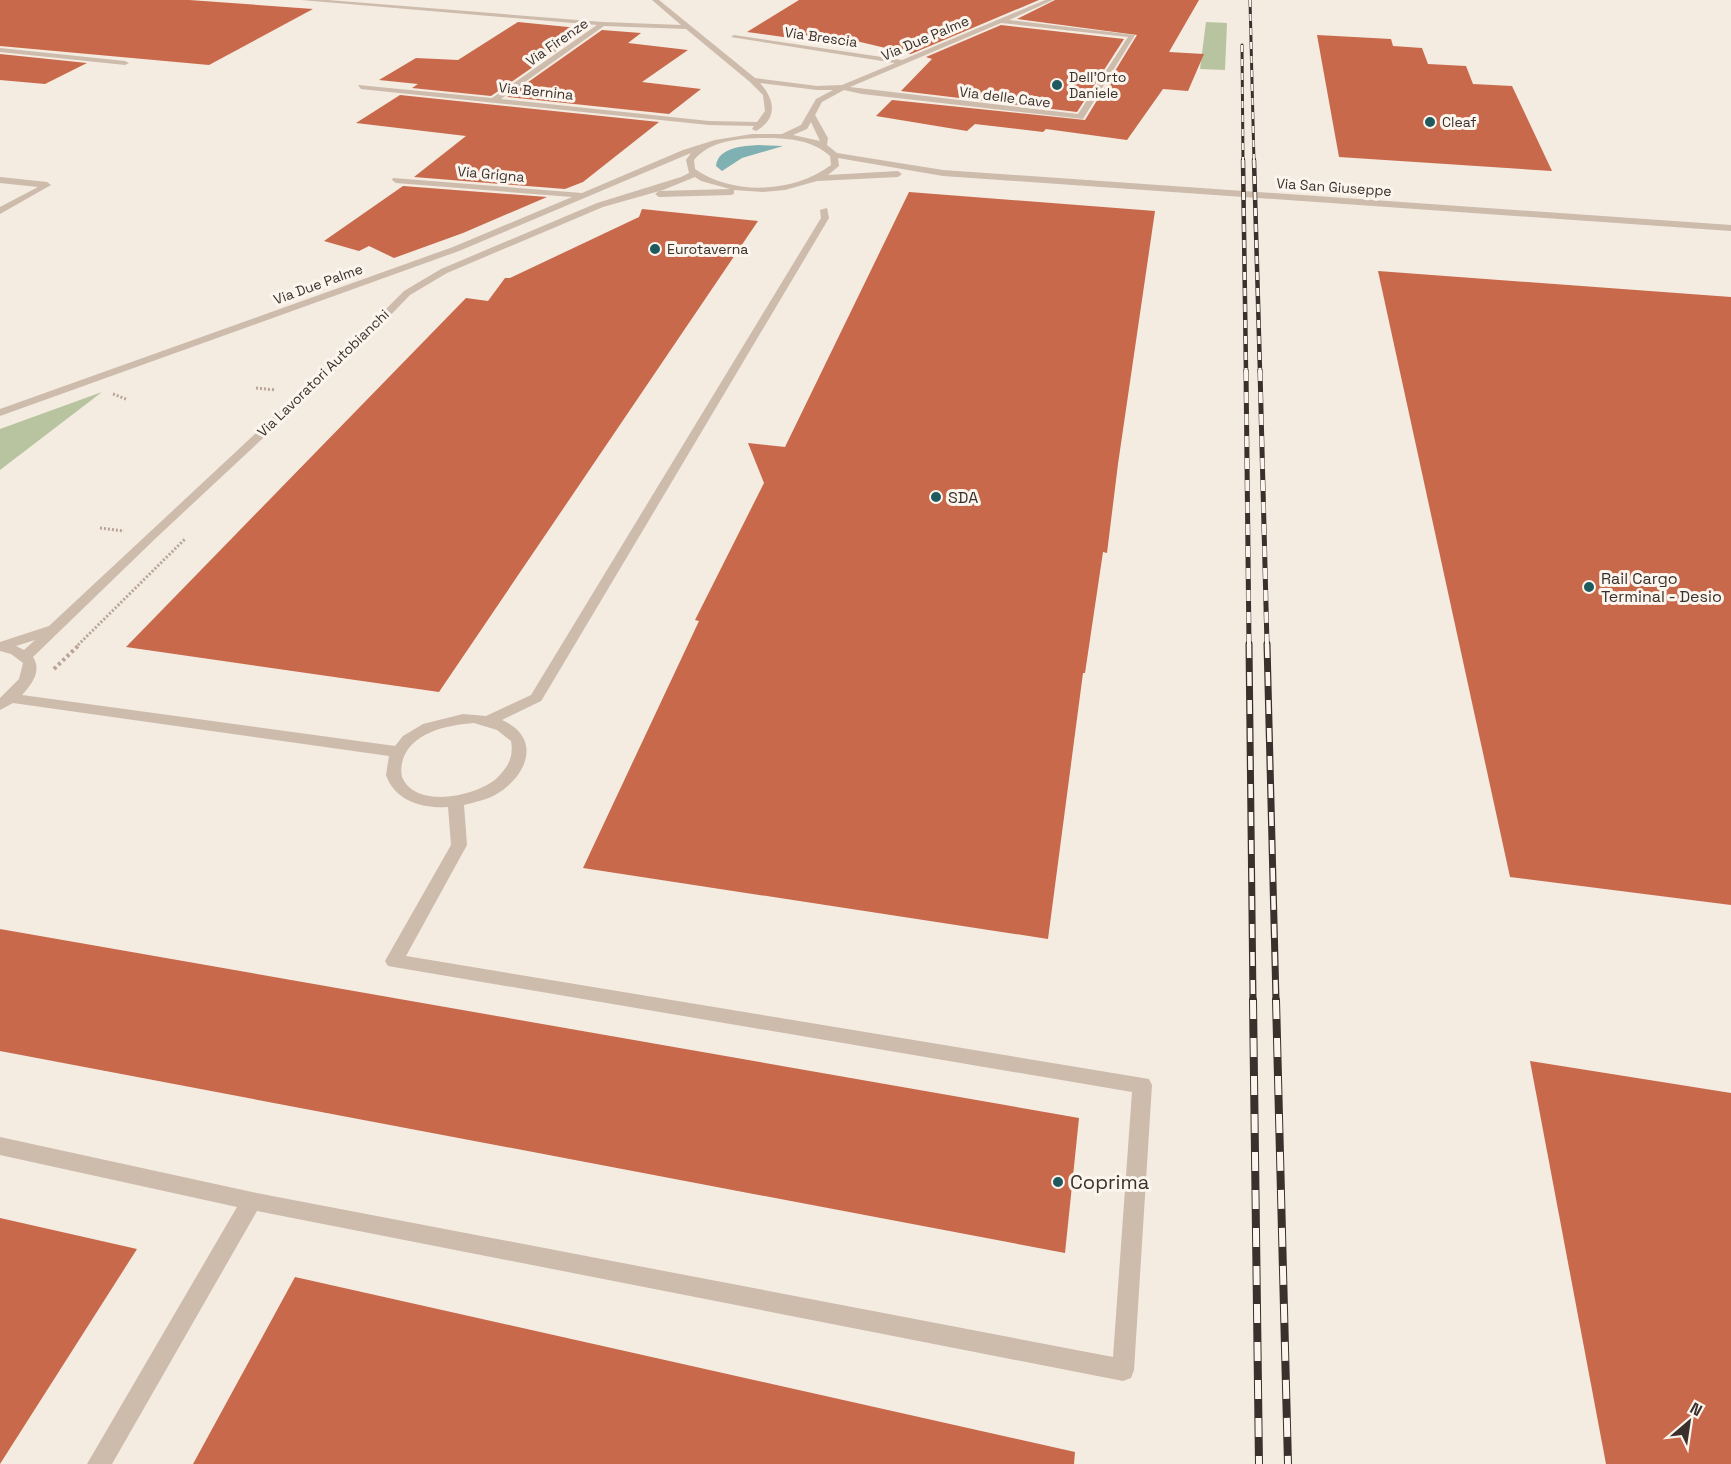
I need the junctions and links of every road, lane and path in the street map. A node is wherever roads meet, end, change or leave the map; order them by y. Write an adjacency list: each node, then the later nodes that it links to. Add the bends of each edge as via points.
1 (304, 0): 5 (street)
2 (655, 0): 6 (street)
3 (1050, 0): 4 (street, Via Due Palme)
4 (1002, 21): 9 (street, Via Due Palme); 13 (street, Via delle Cave, via 1132,35 1080,117)
5 (603, 24): 6 (street); 14 (street, Via Firenze)
6 (688, 27): 11 (street)
7 (734, 37): 9 (street, Via Brescia)
8 (0, 51): 10 (street)
9 (905, 62): 13 (street, Via Due Palme)
10 (125, 63)
11 (753, 80): 13 (street, Via Due Palme, via 817,88); 16 (street, via 769,100 769,111)
12 (361, 87): 14 (street, Via Bernina)
13 (843, 87): 15 (street, Via Due Palme, via 819,101)
14 (495, 100): 17 (street, Via Bernina)
15 (810, 114): 18 (street, Via Due Palme, via 804,127); 21 (street, via 824,138)
16 (763, 121): 17 (street, Via Bernina); 18 (street); 19 (street)
17 (709, 123): 20 (street, Via Bernina, via 728,132)
18 (778, 136): 19 (street, Via Due Palme); 21 (street)
19 (741, 137): 20 (street, Via Due Palme)
20 (731, 138): 22 (street, Via Due Palme)
21 (823, 146): 23 (street)
22 (703, 148): 24 (street, Via Due Palme); 25 (street, via 690,160)
23 (834, 155): 26 (street, Via San Giuseppe); 29 (street, via 835,166)
24 (641, 172): 25 (street, Via Due Palme, via 677,168); 32 (street, Via Due Palme)
25 (693, 172): 30 (street, Via Due Palme, via 718,184); 31 (street, Via Lavoratori Autobianchi, via 666,188)
26 (943, 173): 29 (street, Via San Giuseppe, via 849,175); 35 (street, Via San Giuseppe)
27 (0, 180): 34 (street, via 47,185)
28 (396, 180): 32 (street, Via Grigna)
29 (815, 180): 30 (street, Via San Giuseppe, via 781,188)
30 (752, 189): 31 (street, Via Lavoratori Autobianchi)
31 (641, 193): 38 (street, Via Lavoratori Autobianchi, via 563,220 444,271 407,293)
32 (584, 195): 36 (street, Via Due Palme, via 445,253)
33 (824, 210): 42 (street, via 825,218 536,698)
34 (0, 211)
35 (1729, 228)
36 (0, 413)
37 (193, 532): 41 (path)
38 (53, 629): 39 (street, Via Lavoratori Autobianchi); 40 (street, Via Lavoratori Autobianchi)
39 (0, 647): 40 (street)
40 (26, 656): 41 (street, via 31,665 30,675)
41 (11, 701): 43 (street)
42 (490, 720): 43 (street, via 438,723 408,740); 44 (street, via 515,737 520,749 517,762 495,788)
43 (398, 752): 44 (street, via 393,765 403,790 417,798)
44 (456, 802): 46 (street, via 459,845 394,961 1142,1085 1123,1370)
45 (0, 1146): 46 (street)
46 (252, 1200): 47 (street)
47 (99, 1464)

